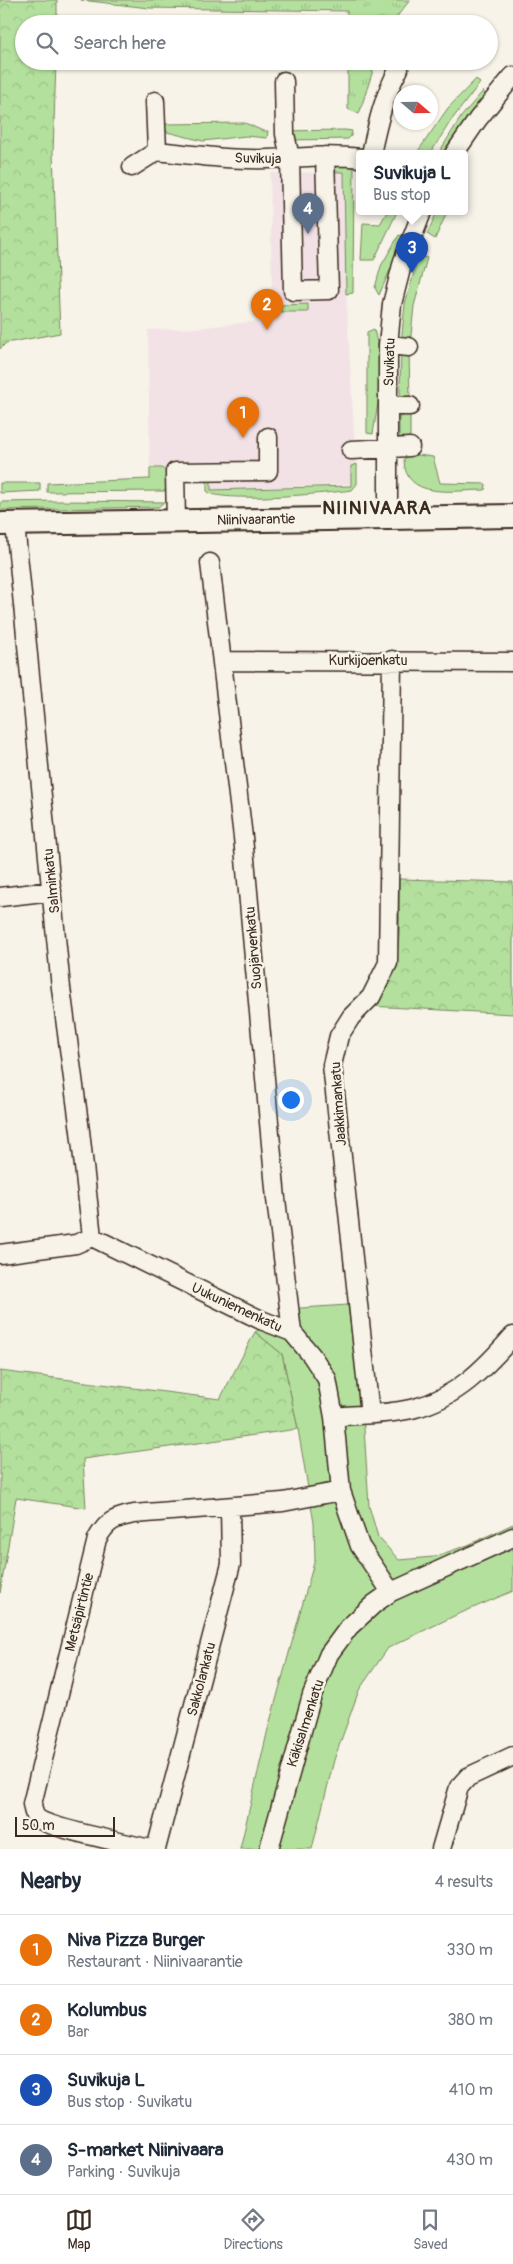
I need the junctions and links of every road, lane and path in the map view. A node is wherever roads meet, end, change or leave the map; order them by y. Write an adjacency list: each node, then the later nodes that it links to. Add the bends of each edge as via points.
1 (398, 70): 5 (street, via 377,127)
2 (513, 76): 6 (street)
3 (284, 81): 9 (street, via 285,134)
4 (155, 102): 7 (street)
5 (373, 150)
6 (457, 150)
7 (156, 151): 9 (street, Suvikuja, via 212,157); 11 (street)
8 (325, 156): 9 (street, Suvikuja); 9 (street, via 329,290 293,291); 10 (street, Suvikuja)
9 (290, 158)
10 (356, 158)
11 (132, 167)
12 (421, 215): 13 (street, Suvikatu, via 398,278)
13 (388, 345): 14 (street); 15 (street, Suvikatu)
14 (409, 347)
15 (388, 406): 16 (street); 19 (street, Suvikatu)
16 (410, 406)
17 (268, 437): 23 (street, via 268,471 175,472)
18 (410, 447): 19 (street)
19 (387, 449): 20 (street); 21 (street, Suvikatu)
20 (351, 450)
21 (388, 516): 22 (main road, Niinivaarantie); 23 (main road, Niinivaarantie)
22 (513, 516)
23 (176, 521): 24 (main road, Niinivaarantie)
24 (7, 524): 29 (street, Salminkatu)
25 (210, 563): 27 (street, Suojärvenkatu)
26 (392, 660): 27 (street, Kurkijoenkatu); 28 (street, Kurkijoenkatu); 35 (street, Jaakkimankatu, via 388,963 371,996 339,1036 332,1065)
27 (223, 661): 33 (street, Suojärvenkatu)
28 (513, 662)
29 (52, 891): 30 (street); 31 (street, Salminkatu)
30 (0, 897)
31 (92, 1236): 32 (street, via 76,1244); 33 (street, Uukuniemenkatu, via 261,1320)
32 (0, 1254)
33 (292, 1332): 36 (street, Uukuniemenkatu, via 327,1379)
34 (513, 1336): 35 (street, via 487,1366 438,1400 415,1408)
35 (370, 1414): 36 (street)
36 (334, 1417): 37 (street, Uukuniemenkatu)
37 (341, 1491): 38 (street, Metsäpirtintie); 40 (street, Uukuniemenkatu, via 360,1546)
38 (230, 1508): 42 (street, Metsäpirtintie, via 134,1514 105,1525 97,1539 34,1792 32,1804 38,1820); 43 (street, Sakkolankatu, via 231,1564)
39 (513, 1537): 40 (street, Käkisalmenkatu)
40 (391, 1592): 44 (street, Käkisalmenkatu, via 349,1627 330,1654 312,1695)
41 (513, 1756): 45 (street, via 468,1777 459,1787)
42 (150, 1849)
43 (156, 1849)
44 (269, 1849)
45 (441, 1849)

